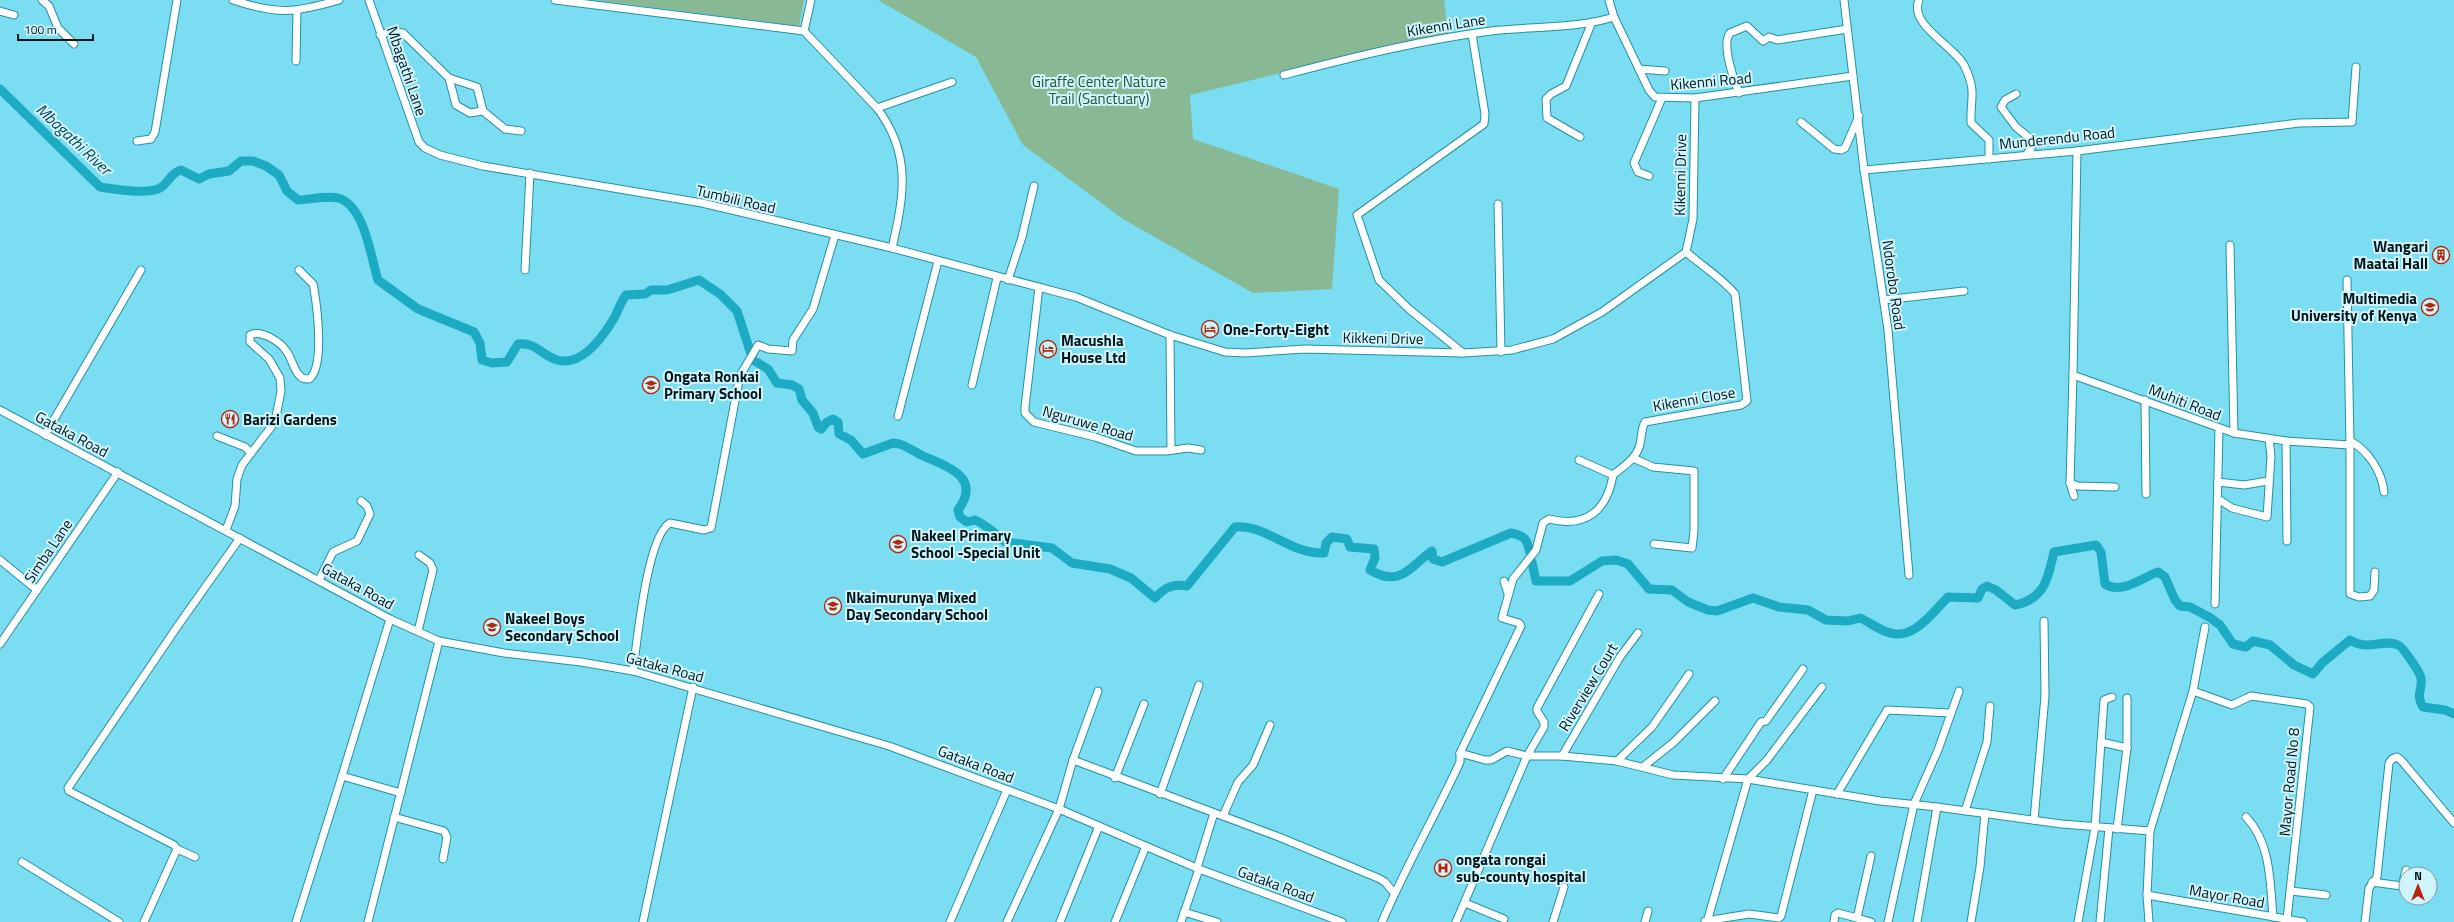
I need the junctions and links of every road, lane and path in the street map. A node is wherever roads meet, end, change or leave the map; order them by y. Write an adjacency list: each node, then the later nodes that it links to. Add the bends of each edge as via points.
1 (42, 0): 20 (street, via 49,6 58,28)
2 (177, 0): 39 (street, via 155,132 151,139)
3 (234, 0): 12 (street, via 264,10)
4 (340, 0): 12 (street)
5 (369, 0): 19 (street, Mbagathi Lane)
6 (555, 0): 17 (street)
7 (811, 0): 17 (street)
8 (1609, 0): 14 (street, Kikenni Road)
9 (1844, 0): 16 (street, Ndorobo Road)
10 (1919, 0): 43 (street, via 1918,13 1923,24 1958,54 1966,67 1974,93 1971,123 1989,140)
11 (0, 11): 13 (street)
12 (297, 11): 21 (street)
13 (14, 15)
14 (1614, 17): 15 (street, Kikenni Lane); 23 (street, Kikenni Road)
15 (1592, 22): 18 (street, Kikenni Lane); 38 (street, via 1566,86 1550,94 1545,104 1547,118 1551,122)
16 (1847, 29): 26 (street, Ndorobo Road); 29 (street, via 1778,40 1769,37 1763,41 1747,26 1730,33 1726,40 1731,71)
17 (804, 31): 33 (street)
18 (1472, 34): 25 (street, Kikenni Lane, via 1422,41); 65 (street, via 1485,114 1484,124 1357,215 1378,280)
19 (380, 35): 27 (street, via 392,31 403,33); 40 (street, Mbagathi Lane, via 413,128 419,142)
20 (74, 44)
21 (296, 61)
22 (2356, 67): 41 (street, Munderendu Road, via 2352,122 2298,123 2252,131)
23 (1639, 69): 24 (street); 31 (street, Kikenni Road, via 1652,94)
24 (1665, 71)
25 (1284, 75)
26 (1853, 76): 29 (street, Kikenni Road); 35 (street, Ndorobo Road)
27 (449, 78): 34 (street, via 477,86); 34 (street, via 456,105 470,113)
28 (952, 82): 33 (street)
29 (1739, 93): 32 (street, Kikenni Road)
30 (2016, 94): 42 (street, via 2002,103 2001,107 2016,127 2032,140 2031,148)
31 (1662, 98): 32 (street, Kikenni Road); 46 (street, via 1634,163 1638,172)
32 (1695, 98): 52 (street, Kikenni Drive, via 1693,219)
33 (877, 108): 51 (street, via 893,137 904,183 902,206)
34 (483, 111): 37 (street, via 505,129)
35 (1859, 115): 36 (street, via 1845,148 1841,150 1834,148); 44 (street, Ndorobo Road)
36 (1801, 122)
37 (522, 131)
38 (1580, 137)
39 (137, 141)
40 (425, 148): 45 (street, Tumbili Road, via 440,155 483,166)
41 (2077, 151): 42 (street, Munderendu Road); 66 (street)
42 (2026, 155): 43 (street, Munderendu Road)
43 (1989, 159): 44 (street, Munderendu Road)
44 (1864, 170): 62 (street, Ndorobo Road)
45 (530, 173): 49 (street, Tumbili Road, via 702,204); 56 (street)
46 (1649, 176)
47 (1034, 186): 58 (street, via 1022,237)
48 (1498, 204): 64 (street)
49 (835, 235): 51 (street, Tumbili Road); 116 (street, via 813,308 793,340 792,351 768,349 760,345 738,385 713,525 704,530 670,523 663,528 657,539 648,574)
50 (2230, 245): 72 (street)
51 (892, 248): 53 (street, Tumbili Road)
52 (1686, 252): 64 (street, Kikkeni Drive, via 1602,312 1553,339); 81 (street, Kikenni Close, via 1735,294 1747,401 1741,405 1645,422 1640,445)
53 (938, 261): 57 (street, Tumbili Road); 70 (street)
54 (141, 270): 73 (street)
55 (298, 270): 80 (street, via 313,284 314,289 320,336 314,372 312,377 304,379 299,376 288,352 280,345 258,333 250,335 250,342 269,359 281,384 275,422)
56 (525, 270)
57 (997, 278): 58 (street, Tumbili Road); 67 (street)
58 (1008, 280): 60 (street, Tumbili Road)
59 (2348, 280): 77 (street)
60 (1039, 287): 63 (street, Kikkeni Drive, via 1103,307); 78 (street, Nguruwe Road, via 1024,407 1028,417 1034,422 1095,437 1136,451)
61 (1964, 291): 62 (street)
62 (1884, 300): 101 (street, Ndorobo Road)
63 (1170, 335): 65 (street, Kikkeni Drive, via 1224,352 1305,349); 78 (street)
64 (1501, 352): 65 (street, Kikkeni Drive)
65 (1463, 353)
66 (2073, 375): 68 (street, Muhiti Road); 87 (street)
67 (972, 386)
68 (2145, 400): 71 (street, Muhiti Road); 90 (street)
69 (0, 410): 73 (street, Gataka Road)
70 (898, 416)
71 (2220, 429): 72 (street, Muhiti Road); 86 (street)
72 (2234, 433): 75 (street, Muhiti Road)
73 (46, 435): 83 (street, Gataka Road)
74 (217, 436): 80 (street, via 245,446)
75 (2269, 439): 76 (street, Muhiti Road); 85 (street, via 2271,456)
76 (2286, 441): 77 (street, Muhiti Road); 96 (street)
77 (2350, 443): 89 (street, via 2360,446 2367,455 2381,477); 100 (street, via 2350,594 2359,597 2370,596 2374,590)
78 (1171, 450): 79 (street, Nguruwe Road)
79 (1201, 450)
80 (251, 453): 94 (street, via 239,472 235,506)
81 (1633, 458): 84 (street, Kikenni Close); 97 (street, via 1653,467 1694,471 1692,548)
82 (1579, 460): 84 (street)
83 (118, 472): 94 (street, Gataka Road); 104 (street, Simba Lane)
84 (1613, 475): 105 (street, via 1606,500 1598,511 1570,523 1549,519 1543,523 1536,550 1515,575)
85 (2268, 481): 86 (street, via 2244,485); 92 (street, via 2267,518 2232,508)
86 (2218, 482): 92 (street)
87 (2070, 483): 88 (street, via 2078,486); 91 (street)
88 (2115, 487)
89 (2384, 492)
90 (2146, 494)
91 (2074, 496)
92 (2218, 499): 107 (street)
93 (361, 501): 102 (street, via 367,506 370,514 360,538 333,552)
94 (226, 530): 95 (street, Gataka Road)
95 (240, 538): 102 (street, Gataka Road); 165 (street, via 172,633 68,788 69,791 174,845)
96 (2287, 541)
97 (1654, 544)
98 (419, 555): 111 (street, via 430,563 432,570)
99 (0, 560): 104 (street)
100 (2375, 572)
101 (1909, 575)
102 (319, 580): 108 (street, Gataka Road)
103 (1504, 581): 105 (street)
104 (37, 590): 114 (street, Simba Lane)
105 (1508, 594): 133 (street, via 1502,614 1503,620 1519,623 1521,626)
106 (1599, 594): 134 (street, via 1537,708 1544,727)
107 (2215, 604)
108 (390, 619): 111 (street, Gataka Road); 139 (street)
109 (2044, 621): 157 (street, via 2046,696)
110 (2205, 627): 121 (street)
111 (418, 631): 113 (street, Gataka Road)
112 (1638, 633): 135 (street, Riverview Court, via 1620,657)
113 (439, 641): 116 (street, Gataka Road); 145 (street)
114 (0, 644)
115 (1803, 669): 141 (street, via 1766,721 1761,722)
116 (632, 671): 120 (street, Gataka Road)
117 (1689, 674): 137 (street, via 1652,727)
118 (1199, 686): 146 (street)
119 (1822, 687): 142 (street, via 1767,760)
120 (693, 688): 143 (street, Gataka Road, via 889,746); 192 (street)
121 (2193, 690): 163 (street); 174 (street, Mayor Road No 8, via 2232,705 2251,696 2307,704 2310,707)
122 (1098, 691): 136 (street)
123 (1959, 691): 129 (street)
124 (2112, 697): 131 (street, via 2104,700)
125 (2127, 698): 132 (street)
126 (1715, 701): 138 (street, via 1674,742)
127 (1144, 704): 140 (street)
128 (1990, 706): 151 (street, via 1987,742)
129 (1951, 713): 147 (street, via 1887,710); 148 (street)
130 (1270, 725): 154 (street, via 1253,765 1238,782)
131 (2101, 742): 132 (street); 160 (street)
132 (2127, 748): 162 (street)
133 (1460, 753): 134 (street, via 1485,760 1507,751); 175 (street, via 1460,762 1433,821)
134 (1527, 756): 135 (street); 178 (street)
135 (1562, 756): 137 (street)
136 (1073, 760): 140 (street); 150 (street)
137 (1617, 761): 138 (street)
138 (1644, 766): 141 (street, via 1674,775)
139 (342, 776): 145 (street); 190 (street)
140 (1115, 778): 146 (street)
141 (1722, 779): 142 (street)
142 (1748, 779): 144 (street); 187 (street)
143 (1007, 790): 150 (street, Gataka Road); 193 (street)
144 (1813, 790): 147 (street); 187 (street, via 1781,916 1779,918 1744,915)
145 (401, 793): 155 (street)
146 (1160, 794): 152 (street)
147 (1837, 794): 148 (street)
148 (1914, 804): 149 (street); 206 (street)
149 (1937, 807): 151 (street); 207 (street)
150 (1059, 809): 159 (street, Gataka Road); 194 (street)
151 (1964, 811): 153 (street)
152 (1214, 813): 154 (street); 170 (street)
153 (1985, 813): 157 (street); 208 (street)
154 (1222, 816): 175 (street, via 1378,878)
155 (394, 817): 168 (street, via 444,831 447,837); 191 (street)
156 (2246, 817): 181 (street, via 2256,827 2263,841)
157 (2034, 820): 160 (street)
158 (2454, 823): 171 (street, via 2401,760 2398,757 2392,758 2389,763 2377,876)
159 (1099, 826): 164 (street, Gataka Road); 195 (street)
160 (2095, 827): 161 (street); 209 (street)
161 (2109, 828): 162 (street); 210 (street)
162 (2117, 829): 163 (street)
163 (2150, 831): 176 (street)
164 (1146, 846): 170 (street, Gataka Road); 196 (street)
165 (177, 849): 167 (street); 189 (street)
166 (1872, 856): 183 (street)
167 (195, 857)
168 (443, 859)
169 (22, 862): 188 (street)
170 (1198, 869): 179 (street); 186 (street, Gataka Road)
171 (2372, 882): 172 (street); 213 (street)
172 (2398, 885)
173 (1564, 887): 202 (street)
174 (2291, 891): 177 (street); 185 (street, Mayor Road No 8)
175 (1394, 893): 200 (street)
176 (2147, 895): 184 (street, Mayor Road); 211 (street)
177 (2326, 895)
178 (1465, 903): 182 (street); 201 (street)
179 (1184, 912): 197 (street); 198 (street)
180 (1648, 912): 203 (street)
181 (2273, 917): 184 (street, Mayor Road); 185 (street, Mayor Road)
182 (1504, 918)
183 (1857, 918): 204 (street, via 1838,913 1835,914); 205 (street)
184 (2262, 918)
185 (2288, 919): 212 (street, Mayor Road)
186 (1334, 921): 199 (street, Gataka Road)
187 (1706, 921)
188 (118, 922)
189 (144, 922)
190 (296, 922)
191 (368, 922)
192 (643, 922)
193 (950, 922)
194 (1007, 922)
195 (1060, 922)
196 (1115, 922)
197 (1181, 922)
198 (1217, 922)
199 (1342, 922)
200 (1382, 922)
201 (1456, 922)
202 (1553, 922)
203 (1645, 922)
204 (1834, 922)
205 (1871, 922)
206 (1888, 922)
207 (1917, 922)
208 (1971, 922)
209 (2078, 922)
210 (2100, 922)
211 (2149, 922)
212 (2303, 922)
213 (2365, 922)

